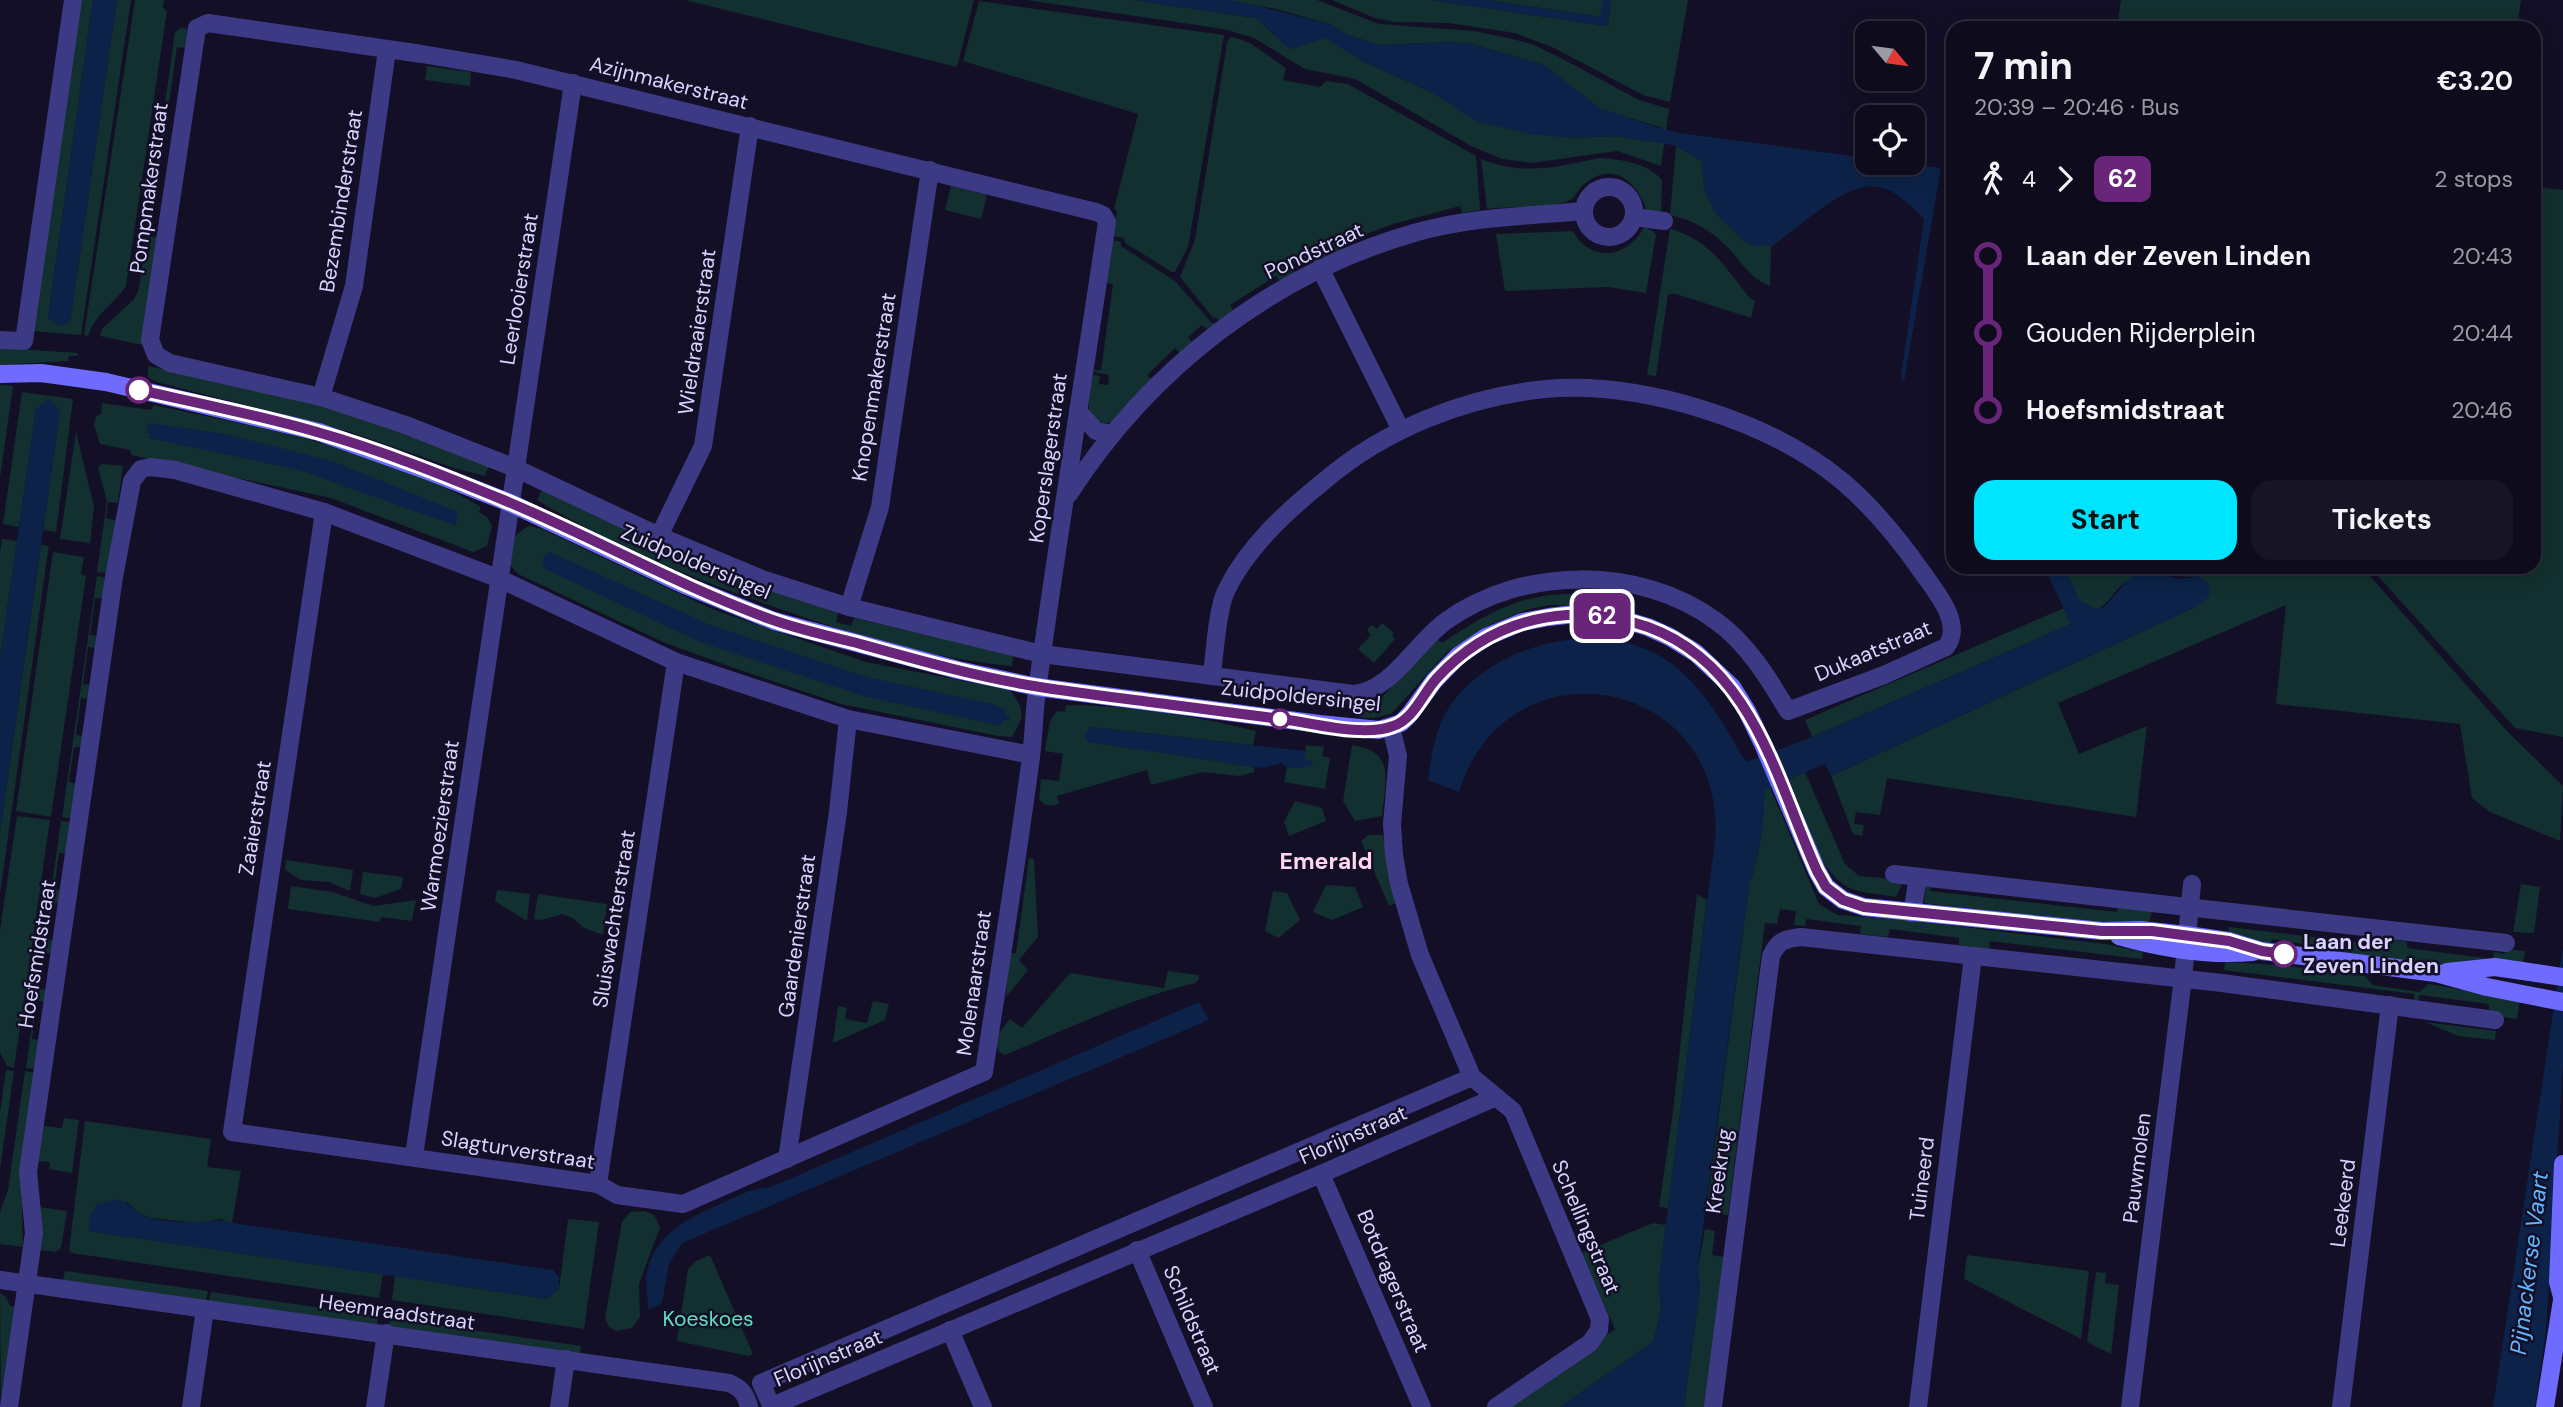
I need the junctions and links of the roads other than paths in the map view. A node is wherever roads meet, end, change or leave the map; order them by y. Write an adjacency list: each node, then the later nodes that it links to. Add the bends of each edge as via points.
1 (73, 0): 12 (street, via 24,341)
2 (197, 28): 3 (street, Azijnmakerstraat, via 208,23); 13 (street, Pompmakerstraat, via 150,340)
3 (387, 50): 4 (street, Azijnmakerstraat); 15 (street, Bezembinderstraat, via 354,286)
4 (573, 83): 5 (street, Azijnmakerstraat); 19 (street, Leerlooierstraat)
5 (750, 126): 6 (street, Azijnmakerstraat); 23 (street, Wieldraaierstraat, via 703,446)
6 (930, 170): 10 (street, Azijnmakerstraat, via 1103,215); 25 (street, Knopenmakerstraat, via 880,507)
7 (1584, 211): 8 (street, via 1592,232 1606,238 1627,230); 8 (street, via 1590,195 1607,187 1630,199); 11 (street, Pondstraat, via 1485,219 1426,230)
8 (1634, 216): 9 (street)
9 (1664, 221)
10 (1105, 237): 16 (street, Koperslagerstraat)
11 (1320, 268): 17 (street); 18 (street, Pondstraat, via 1257,304 1187,357)
12 (0, 340)
13 (156, 355): 15 (street, Zuidpoldersingel, via 170,363)
14 (0, 374): 21 (street, Zuidpoldersingel, via 41,373 106,382 306,429)
15 (321, 397): 19 (street, Zuidpoldersingel)
16 (1078, 411): 18 (street, via 1097,430); 20 (street, Koperslagerstraat)
17 (1401, 430): 28 (street, Dukaatstraat, via 1349,459 1272,528 1246,559 1225,593); 30 (street, Dukaatstraat, via 1495,397 1546,389 1590,389 1720,414 1806,455 1871,507 1933,588 1949,616 1953,634 1946,647 1788,711 1736,639 1691,604 1656,590 1611,581 1561,580 1510,589 1469,607 1425,638 1377,688)
18 (1111, 434): 20 (street, Pondstraat)
19 (515, 468): 21 (street, Leerlooierstraat); 23 (street, Zuidpoldersingel)
20 (1065, 500): 26 (street, Koperslagerstraat)
21 (510, 503): 24 (street, Warmoezierstraat); 29 (street, Zuidpoldersingel, via 687,586 774,621)
22 (324, 512): 24 (street); 50 (street, Zaaierstraat); 61 (street, Hoefsmidstraat, via 175,470 141,469 132,481 114,577 28,1172 34,1233)
23 (659, 536): 25 (street, Zuidpoldersingel, via 762,579)
24 (500, 579): 27 (street); 51 (street, Warmoezierstraat)
25 (849, 607): 26 (street, Zuidpoldersingel)
26 (1042, 654): 28 (street, Zuidpoldersingel); 29 (street, Koperslagerstraat)
27 (676, 662): 31 (street); 55 (street, Sluiswachterstraat)
28 (1212, 674): 30 (street, Zuidpoldersingel)
29 (1037, 687): 32 (street, Zuidpoldersingel, via 1345,727); 33 (street, Molenaarstraat)
30 (1353, 694)
31 (848, 719): 33 (street); 52 (street, Gaardenierstraat)
32 (1391, 727): 38 (street, via 1410,714 1458,656 1486,637 1522,622 1583,613 1648,627 1696,653 1732,687 1763,744 1826,887 1843,900 1864,907); 48 (street, via 1398,756 1392,824 1399,884 1420,955)
33 (1031, 755): 52 (street, Molenaarstraat, via 984,1072)
34 (1894, 874): 35 (street)
35 (1918, 877): 37 (street); 38 (street)
36 (2192, 884): 37 (street, Pauwmolen)
37 (2190, 906): 39 (street, Pauwmolen); 40 (street)
38 (1912, 913): 39 (street, via 2102,931 2140,943)
39 (2186, 942): 42 (street, via 2228,954 2262,951); 44 (street, Pauwmolen)
40 (2506, 943)
41 (1973, 956): 44 (street); 78 (street, Kreekrug, via 1801,937 1777,943 1771,956); 79 (street, Tuineerd)
42 (2436, 973): 43 (street, via 2495,967); 45 (street)
43 (2560, 977)
44 (2183, 978): 46 (street); 80 (street, Pauwmolen)
45 (2558, 1001)
46 (2390, 1005): 47 (street); 81 (street, Leekeerd)
47 (2495, 1020)
48 (1472, 1077): 49 (street, Schellingstraat); 56 (street, Florijnstraat)
49 (1496, 1097): 54 (street, Florijnstraat); 77 (street, Schellingstraat, via 1513,1111 1600,1325 1590,1343)
50 (232, 1132): 51 (street, Slagturverstraat)
51 (414, 1156): 55 (street, Slagturverstraat)
52 (787, 1159): 55 (street, Slagturverstraat, via 683,1204 617,1195)
53 (2563, 1164): 63 (street, via 2558,1282)
54 (1321, 1174): 57 (street, Florijnstraat); 76 (street, Botdragerstraat)
55 (598, 1184)
56 (1218, 1186): 57 (street); 59 (street, Florijnstraat)
57 (1229, 1212): 58 (street, Florijnstraat)
58 (1137, 1250): 62 (street, Florijnstraat); 75 (street, Schildstraat)
59 (1031, 1266): 62 (street); 73 (street, Florijnstraat, via 761,1382)
60 (0, 1280): 61 (street, Heemraadstraat)
61 (26, 1284): 64 (street, Heemraadstraat); 68 (street, Hoefsmidstraat)
62 (1041, 1291): 65 (street, Florijnstraat)
63 (2563, 1296): 82 (street)
64 (205, 1309): 66 (street, Heemraadstraat); 69 (street)
65 (950, 1330): 73 (street, Florijnstraat); 74 (street)
66 (386, 1334): 67 (street, Heemraadstraat); 70 (street)
67 (566, 1359): 71 (street); 72 (street, Heemraadstraat, via 729,1383 739,1387)
68 (9, 1407)
69 (191, 1407)
70 (375, 1407)
71 (559, 1407)
72 (749, 1407)
73 (772, 1407)
74 (983, 1407)
75 (1204, 1407)
76 (1422, 1407)
77 (1496, 1407)
78 (1713, 1407)
79 (1918, 1407)
80 (2130, 1407)
81 (2341, 1407)
82 (2545, 1407)

